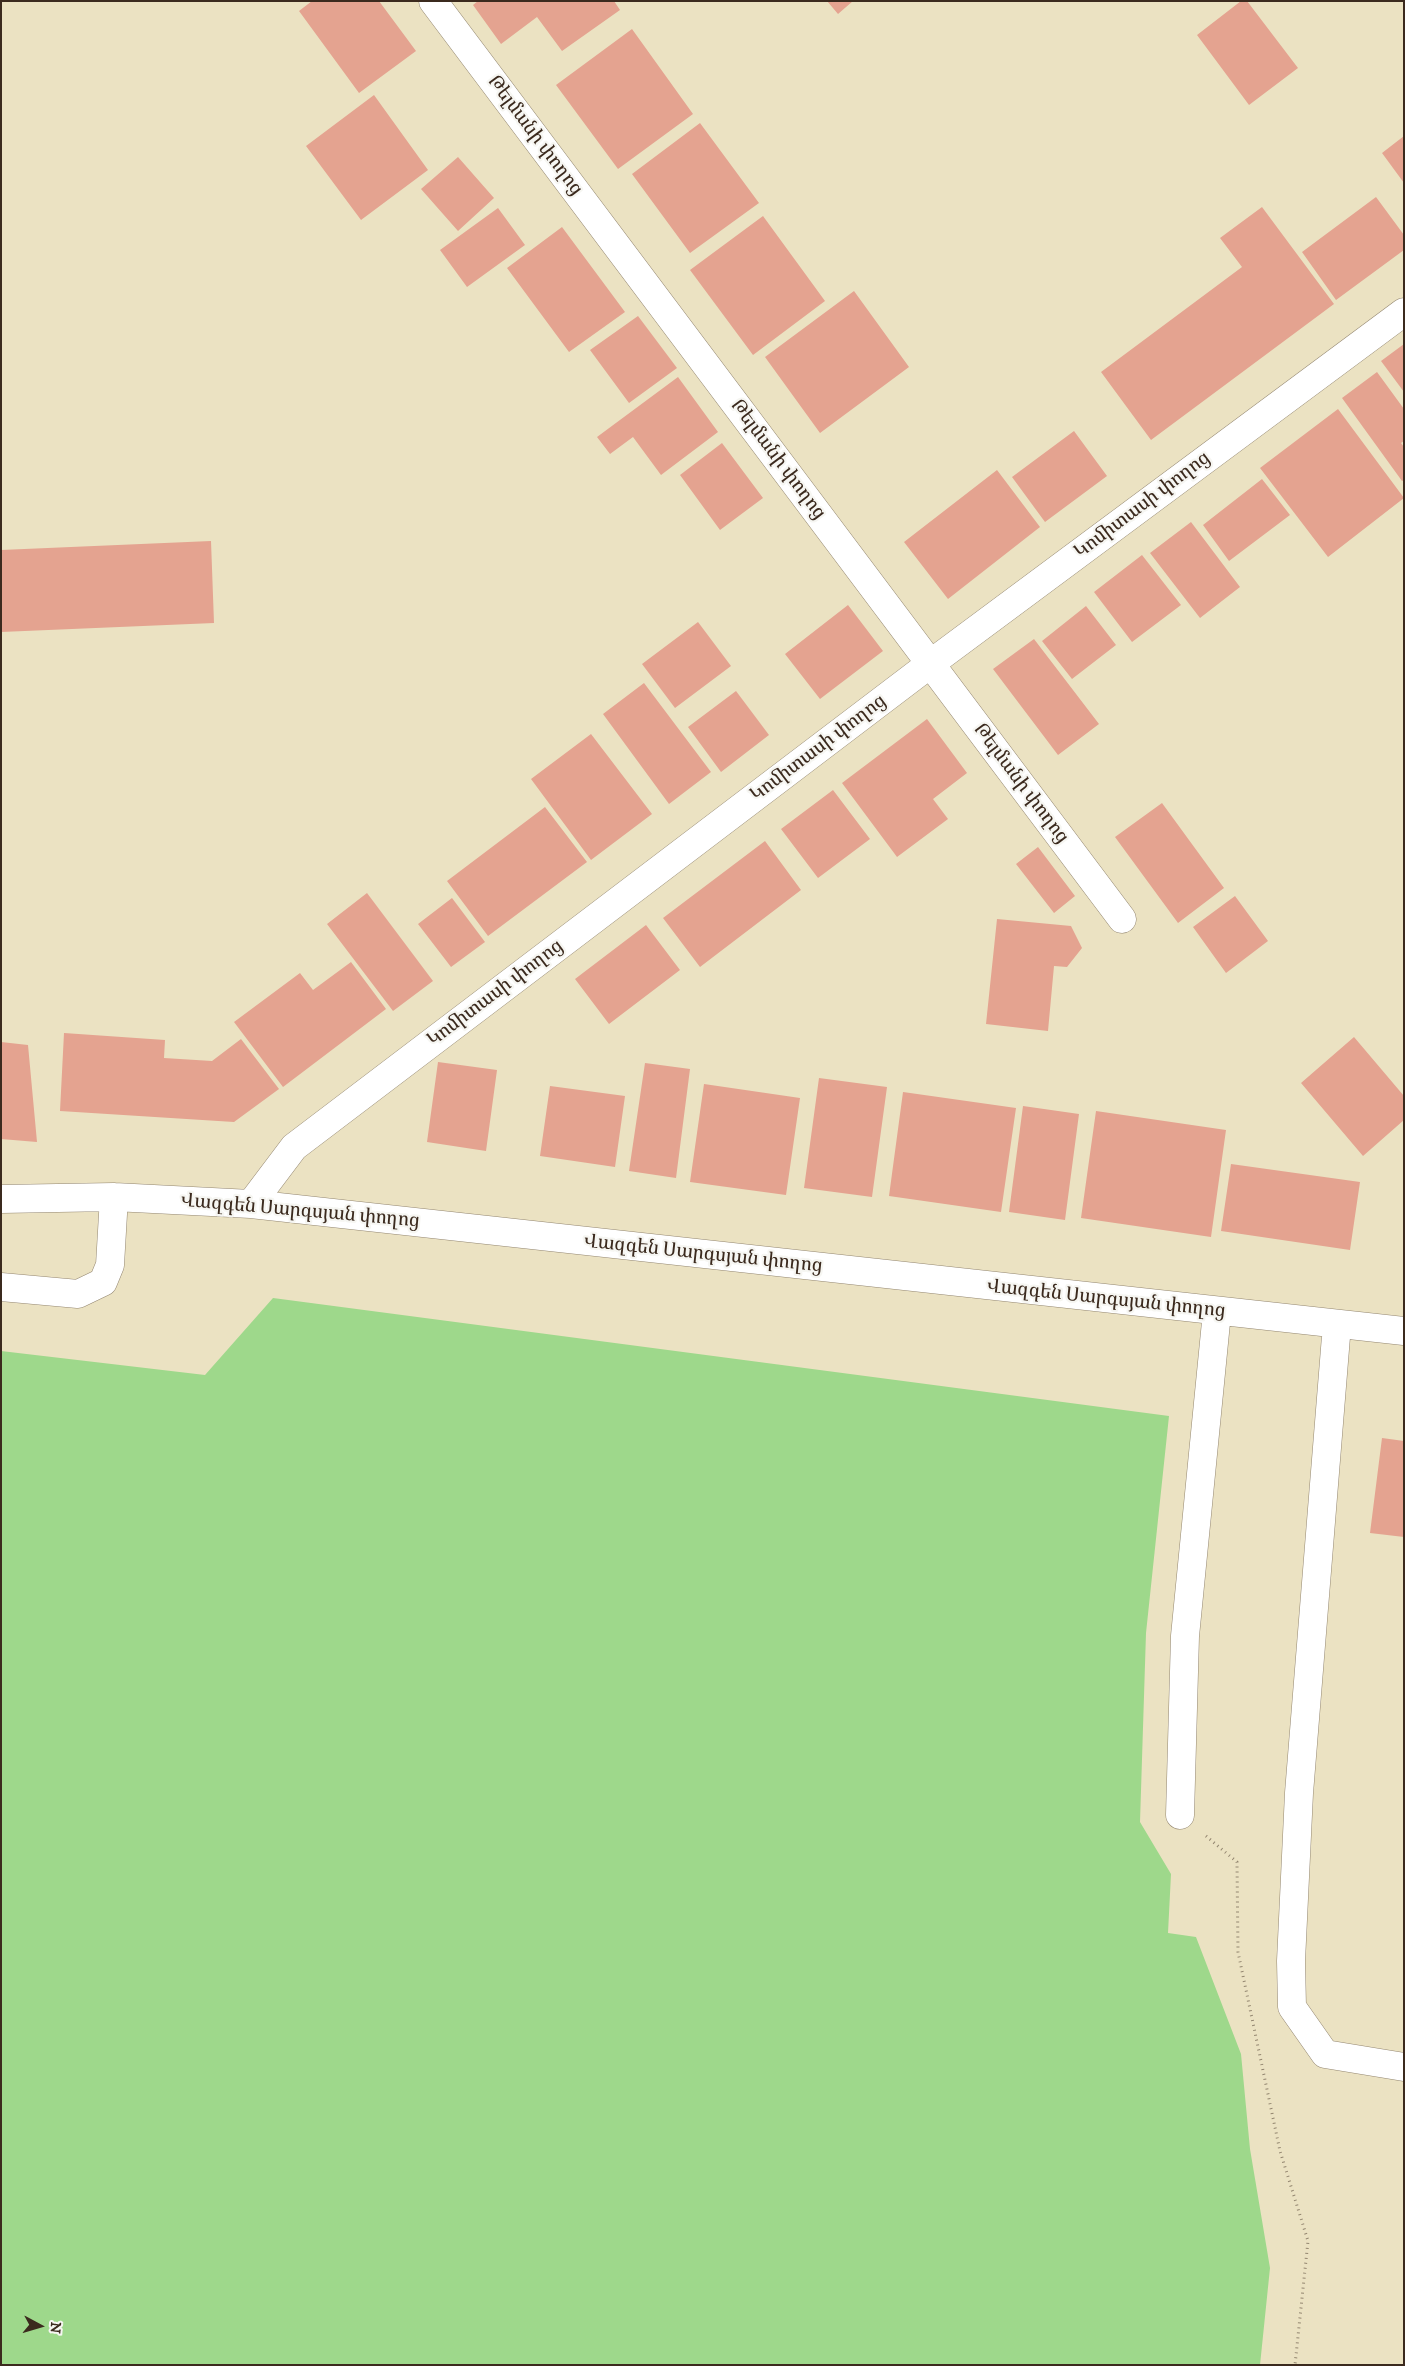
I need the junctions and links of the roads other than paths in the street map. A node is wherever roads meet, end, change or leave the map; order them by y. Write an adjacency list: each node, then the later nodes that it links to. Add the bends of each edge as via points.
1 (433, 1): 3 (street, Թելմանի փողոց)
2 (1404, 312): 3 (street, Կոմիտասի փողոց)
3 (930, 664): 4 (street, Թելմանի փողոց); 7 (street, Կոմիտասի փողոց, via 294,1147)
4 (1122, 919)
5 (114, 1197): 6 (street, Վազգեն Սարգսյան փողոց); 7 (street, Վազգեն Սարգսյան փողոց); 8 (street, via 110,1265 102,1282 78,1294)
6 (1, 1199)
7 (251, 1204): 9 (street, Վազգեն Սարգսյան փողոց)
8 (1, 1287)
9 (1217, 1312): 10 (street, Վազգեն Սարգսյան փողոց); 12 (street, via 1185,1636)
10 (1337, 1324): 11 (street, Վազգեն Սարգսյան փողոց); 13 (street, via 1299,1793 1291,1961 1292,2007 1325,2054)
11 (1404, 1331)
12 (1180, 1815)
13 (1404, 2067)

